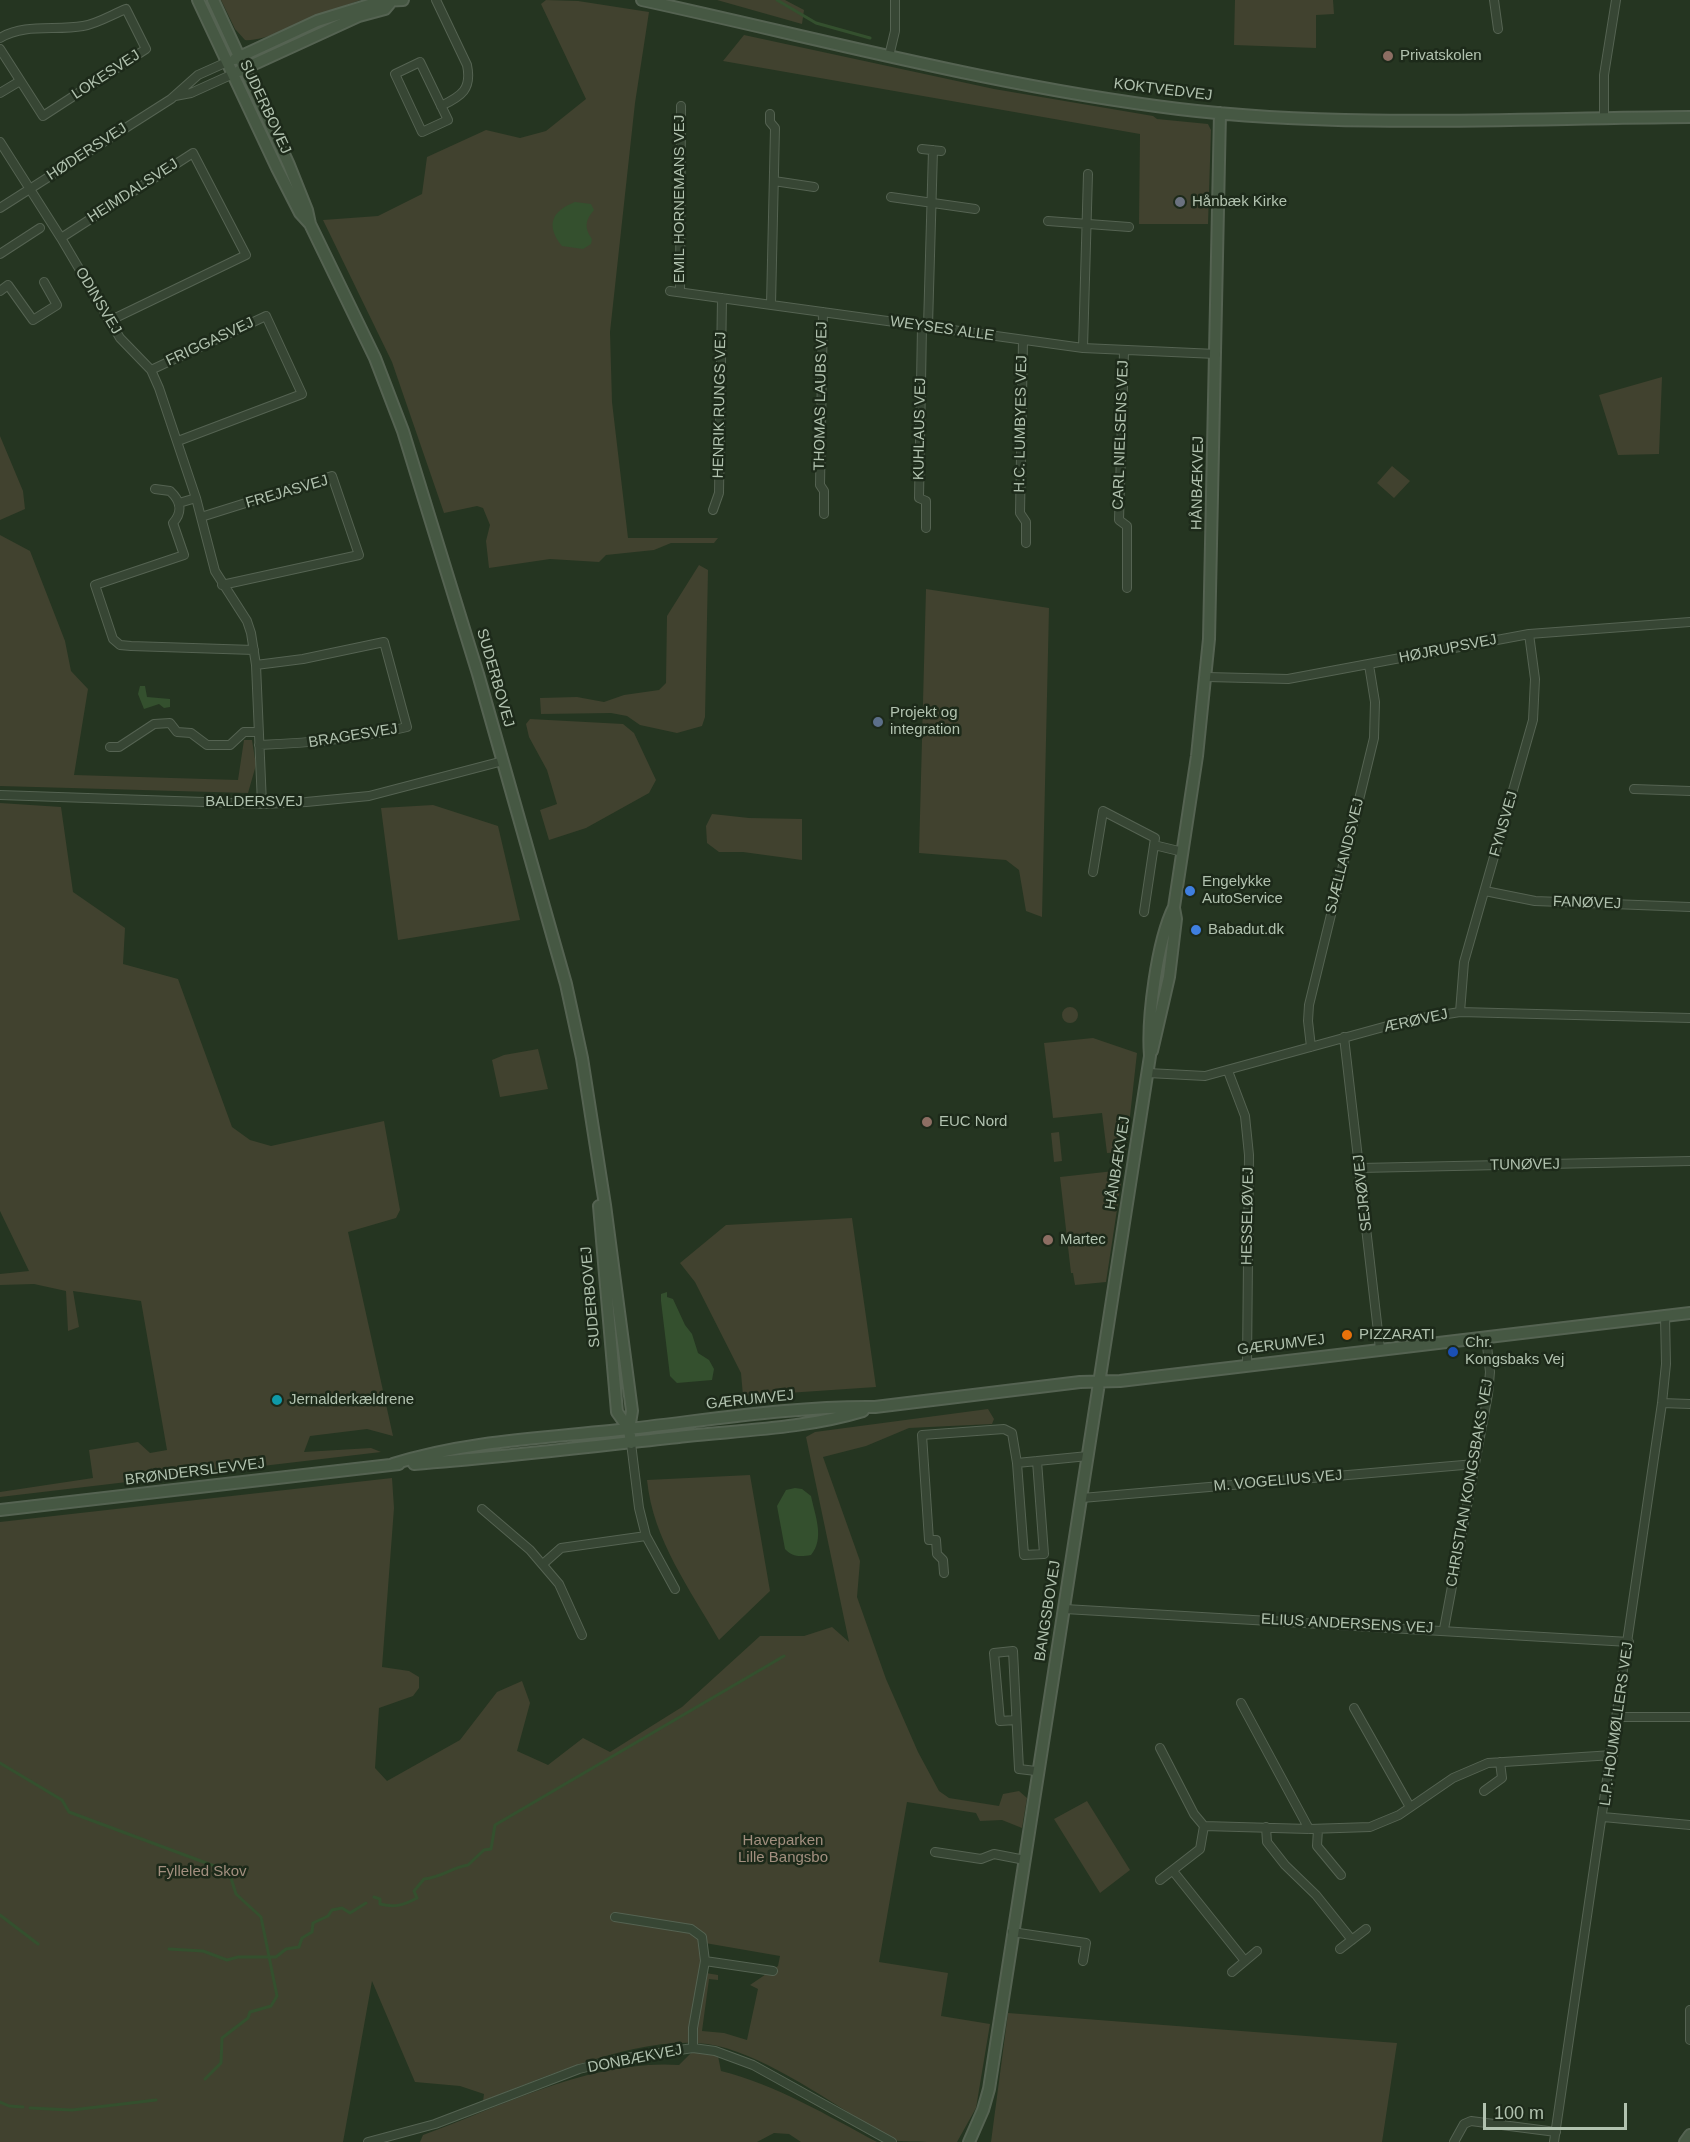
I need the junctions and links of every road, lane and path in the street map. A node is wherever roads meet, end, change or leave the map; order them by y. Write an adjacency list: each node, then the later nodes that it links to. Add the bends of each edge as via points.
1 (198, 0): 15 (street, SUDERBOVEJ)
2 (213, 0): 14 (street, SUDERBOVEJ)
3 (403, 0): 9 (street)
4 (436, 0): 21 (street, via 469,77 468,88 460,97)
5 (642, 0): 13 (street, KOKTVEDVEJ)
6 (895, 0): 13 (street, via 895,31)
7 (1494, 0): 10 (street)
8 (1616, 0): 25 (street, via 1604,75)
9 (390, 3): 14 (street, via 382,1 317,21); 16 (street, via 385,9 359,16)
10 (1498, 29)
11 (0, 38): 18 (street, LOKESVEJ, via 25,29 86,26 126,9 146,49 43,116)
12 (0, 49): 18 (street, LOKESVEJ)
13 (889, 56): 23 (street, KOKTVEDVEJ, via 996,80)
14 (239, 57): 15 (street); 16 (street, SUDERBOVEJ)
15 (227, 62): 17 (street, SUDERBOVEJ); 20 (street, HØDERSVEJ, via 198,75)
16 (245, 68): 17 (street); 38 (street, SUDERBOVEJ, via 289,165)
17 (233, 74): 20 (street, HØDERSVEJ, via 191,93); 38 (street, SUDERBOVEJ, via 300,213)
18 (20, 81): 19 (street)
19 (0, 93)
20 (174, 96): 32 (street, HØDERSVEJ)
21 (441, 105): 21 (street, via 420,62 395,74 422,132 448,120)
22 (681, 106): 47 (street, EMIL HORNEMANS VEJ)
23 (1220, 113): 25 (street, KOKTVEDVEJ, via 1390,119); 56 (street, HÅNBÆKVEJ)
24 (770, 114): 30 (street, via 775,128)
25 (1604, 117): 26 (street, KOKTVEDVEJ)
26 (1690, 117)
27 (0, 142): 32 (street, ODINSVEJ)
28 (922, 149): 34 (street, via 937,151)
29 (1089, 174): 39 (street)
30 (774, 181): 31 (street); 49 (street)
31 (814, 187)
32 (30, 188): 35 (street, HØDERSVEJ); 42 (street, ODINSVEJ)
33 (891, 197): 34 (street)
34 (932, 202): 36 (street); 52 (street)
35 (0, 208)
36 (975, 209)
37 (1048, 221): 39 (street)
38 (310, 224): 78 (street, SUDERBOVEJ, via 375,358 403,430)
39 (1088, 226): 40 (street); 54 (street)
40 (1129, 227)
41 (40, 228): 43 (street)
42 (61, 238): 51 (street, ODINSVEJ); 51 (street, HEIMDALSVEJ, via 193,153 246,255)
43 (0, 254)
44 (44, 282): 45 (street, via 57,305 33,320 8,285)
45 (0, 291)
46 (670, 291): 47 (street, WEYSES ALLE)
47 (680, 292): 48 (street, WEYSES ALLE)
48 (722, 298): 49 (street, WEYSES ALLE); 62 (street, HENRIK RUNGS VEJ, via 719,493)
49 (771, 305): 50 (street, WEYSES ALLE)
50 (823, 312): 52 (street, WEYSES ALLE); 63 (street, THOMAS LAUBS VEJ, via 820,485 824,491)
51 (109, 321): 57 (street, ODINSVEJ)
52 (925, 326): 53 (street, WEYSES ALLE); 65 (street, KUHLAUS VEJ, via 919,498 926,501)
53 (1023, 339): 54 (street, WEYSES ALLE); 66 (street, H.C. LUMBYES VEJ, via 1020,513 1026,522)
54 (1083, 348): 55 (street, WEYSES ALLE)
55 (1124, 351): 56 (street, WEYSES ALLE); 68 (street, CARL NIELSENS VEJ, via 1119,520 1127,526)
56 (1216, 354): 74 (street, HÅNBÆKVEJ)
57 (151, 370): 58 (street, ODINSVEJ); 58 (street, FRIGGASVEJ, via 266,316 302,394)
58 (178, 441): 60 (street, ODINSVEJ)
59 (155, 489): 61 (street, via 170,491)
60 (196, 498): 61 (street); 64 (street, ODINSVEJ)
61 (179, 503): 71 (street, via 178,517 172,523 184,555 95,585 113,639 120,645 131,646)
62 (713, 510)
63 (824, 514)
64 (201, 517): 67 (street, ODINSVEJ); 67 (street, FREJASVEJ, via 332,476 359,555)
65 (926, 528)
66 (1026, 543)
67 (222, 585): 71 (street, ODINSVEJ, via 247,621)
68 (1127, 588)
69 (1690, 622): 70 (street, HØJRUPSVEJ)
70 (1529, 634): 73 (street, HØJRUPSVEJ); 86 (street, FYNSVEJ, via 1535,679 1533,720)
71 (254, 650): 72 (street, ODINSVEJ)
72 (256, 665): 75 (street, ODINSVEJ); 76 (street, BRAGESVEJ, via 384,642 407,727 332,741)
73 (1369, 665): 74 (street, HØJRUPSVEJ, via 1288,678); 92 (street, SJÆLLANDSVEJ, via 1375,702 1374,738 1310,1005)
74 (1207, 677): 84 (street, HÅNBÆKVEJ)
75 (259, 732): 76 (street, ODINSVEJ); 77 (street, via 244,732 230,745 207,745 191,733 177,732 170,723 154,724 119,747)
76 (259, 745): 82 (street, ODINSVEJ)
77 (110, 747)
78 (503, 761): 82 (street, BALDERSVEJ, via 369,796); 106 (street, SUDERBOVEJ, via 566,984 582,1058 632,1411)
79 (1634, 789): 80 (street)
80 (1690, 791)
81 (0, 795): 82 (street, BALDERSVEJ)
82 (262, 804)
83 (1154, 845): 84 (street); 85 (street, via 1155,838 1103,811); 88 (street)
84 (1183, 852): 94 (street, HÅNBÆKVEJ, via 1157,973)
85 (1093, 872)
86 (1485, 891): 87 (street, FANØVEJ, via 1535,901); 89 (street, FYNSVEJ, via 1464,962)
87 (1690, 907)
88 (1144, 912)
89 (1460, 1012): 90 (street, ÆRØVEJ); 91 (street, ÆRØVEJ)
90 (1690, 1018)
91 (1344, 1037): 92 (street, ÆRØVEJ); 96 (street, SEJRØVEJ)
92 (1311, 1047): 93 (street, ÆRØVEJ)
93 (1228, 1071): 94 (street, ÆRØVEJ, via 1187,1077); 101 (street, HESSELØVEJ, via 1245,1116 1249,1155)
94 (1148, 1073): 102 (street, HÅNBÆKVEJ)
95 (1690, 1161): 96 (street, TUNØVEJ)
96 (1360, 1168): 100 (street, SEJRØVEJ)
97 (1690, 1313): 98 (street, GÆRUMVEJ)
98 (1665, 1316): 99 (street, GÆRUMVEJ); 103 (street, L.P. HOUMØLLERS VEJ, via 1667,1352)
99 (1486, 1337): 100 (street, GÆRUMVEJ); 112 (street, CHRISTIAN KONGSBAKS VEJ, via 1490,1372)
100 (1380, 1349): 101 (street, GÆRUMVEJ)
101 (1247, 1364): 102 (street, GÆRUMVEJ)
102 (1100, 1382): 105 (street, GÆRUMVEJ); 108 (street, BANGSBOVEJ)
103 (1662, 1403): 104 (street); 123 (street, L.P. HOUMØLLERS VEJ)
104 (1690, 1404)
105 (875, 1407): 106 (street, GÆRUMVEJ, via 762,1414); 107 (street, GÆRUMVEJ, via 845,1416)
106 (629, 1429): 107 (street, SUDERBOVEJ); 111 (street, BRØNDERSLEVVEJ, via 501,1443)
107 (631, 1443): 111 (street, BRØNDERSLEVVEJ); 116 (street)
108 (1088, 1456): 109 (street); 113 (street, BANGSBOVEJ)
109 (1037, 1461): 110 (street); 110 (street, BANGSBOVEJ, via 1044,1554 1023,1555)
110 (1017, 1463): 118 (street, BANGSBOVEJ, via 1012,1433 1004,1429 922,1435 929,1540 936,1540)
111 (393, 1464): 115 (street, BRØNDERSLEVVEJ)
112 (1475, 1464): 113 (street, M. VOGELIUS VEJ); 121 (street, CHRISTIAN KONGSBAKS VEJ)
113 (1082, 1498): 120 (street, BANGSBOVEJ)
114 (482, 1509): 117 (street)
115 (0, 1510)
116 (646, 1536): 117 (street, via 561,1548); 119 (street)
117 (543, 1564): 122 (street, via 559,1584)
118 (944, 1573)
119 (675, 1589)
120 (1065, 1609): 121 (street, ELIUS ANDERSENS VEJ); 132 (street, BANGSBOVEJ)
121 (1444, 1629): 123 (street, ELIUS ANDERSENS VEJ)
122 (582, 1635)
123 (1629, 1642): 126 (street, L.P. HOUMØLLERS VEJ)
124 (1241, 1703): 139 (street)
125 (1354, 1708): 134 (street)
126 (1618, 1717): 127 (street); 130 (street, L.P. HOUMØLLERS VEJ)
127 (1690, 1717)
128 (1016, 1720): 128 (street, BANGSBOVEJ, via 1000,1721 994,1653 1013,1651); 132 (street, BANGSBOVEJ, via 1018,1768)
129 (1160, 1748): 137 (street)
130 (1612, 1755): 131 (street); 135 (street, L.P. HOUMØLLERS VEJ)
131 (1500, 1762): 133 (street, via 1502,1778); 134 (street, via 1463,1773)
132 (1036, 1772): 141 (street, BANGSBOVEJ)
133 (1484, 1791)
134 (1410, 1807): 139 (street, via 1370,1827)
135 (1604, 1817): 136 (street); 159 (street, L.P. HOUMØLLERS VEJ)
136 (1690, 1825)
137 (1204, 1826): 138 (street); 142 (street, via 1200,1849)
138 (1266, 1827): 139 (street); 148 (street, via 1267,1842)
139 (1314, 1829): 143 (street, via 1317,1846)
140 (935, 1852): 141 (street, via 981,1859 994,1854)
141 (1025, 1860): 147 (street, BANGSBOVEJ)
142 (1173, 1871): 144 (street); 153 (street)
143 (1341, 1875)
144 (1160, 1880)
145 (615, 1917): 151 (street, via 691,1929 702,1937)
146 (1366, 1929): 148 (street)
147 (1012, 1932): 152 (street, via 1086,1943); 163 (street, BANGSBOVEJ, via 989,2089)
148 (1352, 1940): 149 (street)
149 (1340, 1949)
150 (1257, 1951): 153 (street)
151 (705, 1961): 154 (street); 158 (street)
152 (1083, 1961)
153 (1245, 1961): 155 (street)
154 (773, 1971)
155 (1232, 1972)
156 (1690, 2010): 157 (street)
157 (1690, 2040)
158 (693, 2048): 161 (street, DONBÆKVEJ, via 579,2069 435,2124); 162 (street, DONBÆKVEJ, via 715,2051 753,2065)
159 (1556, 2132): 164 (street, via 1471,2121 1464,2124); 165 (street, L.P. HOUMØLLERS VEJ)
160 (1690, 2135): 166 (street)
161 (368, 2142)
162 (892, 2142)
163 (969, 2142)
164 (1454, 2142)
165 (1554, 2142)
166 (1685, 2142)

